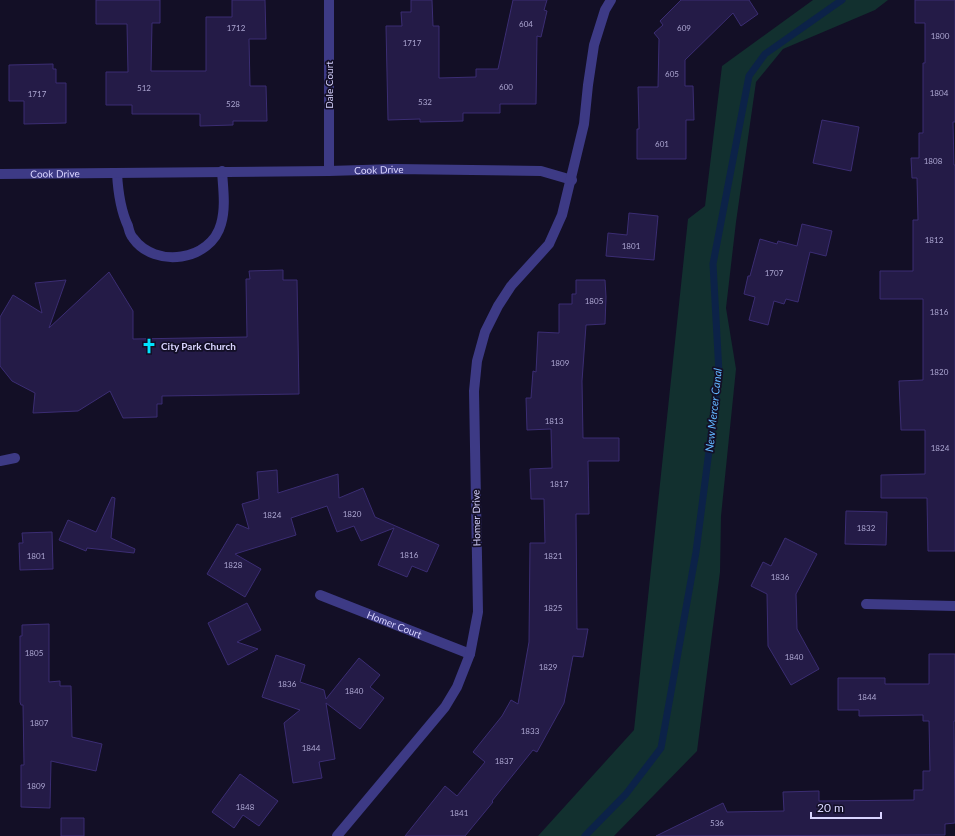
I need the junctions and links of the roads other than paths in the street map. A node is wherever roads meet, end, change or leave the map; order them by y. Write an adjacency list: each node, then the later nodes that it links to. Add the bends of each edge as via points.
1 (329, 0): 4 (street, Dale Court)
2 (611, 0): 7 (street, via 605,10 594,45 584,124)
3 (222, 171): 4 (street, Cook Drive); 5 (street, Cook Drive); 5 (street, via 224,208 222,223 215,238 204,249 188,255 167,258 146,251 132,237 122,213)
4 (329, 171): 7 (street, Cook Drive, via 542,171)
5 (117, 173): 6 (street, Cook Drive)
6 (0, 174)
7 (572, 180): 13 (street, Homer Drive, via 562,215 549,244 511,286 498,306 485,332 477,361 474,391 478,612)
8 (15, 458): 9 (street)
9 (0, 461)
10 (320, 594): 13 (street, Homer Court)
11 (866, 604): 12 (street)
12 (955, 606)
13 (470, 654): 14 (street, Homer Drive, via 457,687 444,707)
14 (336, 836)

